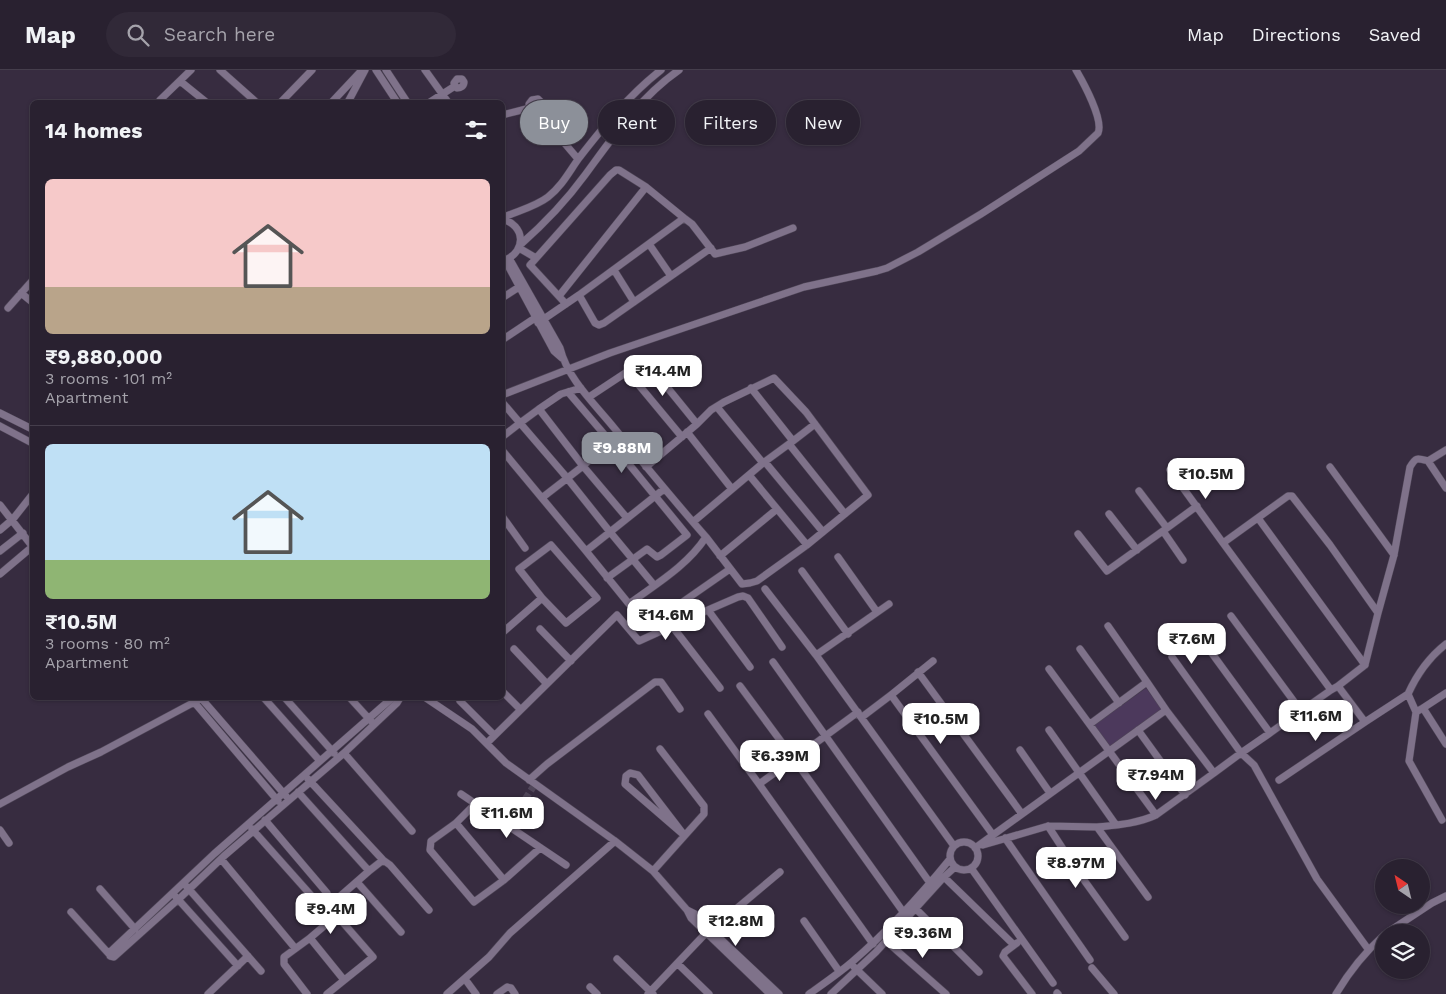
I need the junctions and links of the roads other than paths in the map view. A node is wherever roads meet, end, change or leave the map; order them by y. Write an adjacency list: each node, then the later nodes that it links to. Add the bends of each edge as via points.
1 (190, 70): 11 (street)
2 (220, 70): 16 (street)
3 (312, 70): 17 (street)
4 (363, 70): 18 (street); 19 (street)
5 (376, 70): 20 (street)
6 (386, 70): 21 (street)
7 (425, 70): 13 (street)
8 (661, 70): 26 (street, via 625,102)
9 (679, 70): 28 (street, via 649,95)
10 (1076, 70): 54 (street, via 1098,117 1098,133 1079,150 918,252 877,271 804,287)
11 (180, 80): 14 (street); 15 (street)
12 (455, 86): 13 (street)
13 (442, 95): 22 (street); 23 (street)
14 (160, 100)
15 (204, 100)
16 (254, 100)
17 (282, 100)
18 (334, 100)
19 (349, 100)
20 (393, 100)
21 (406, 100)
22 (433, 100)
23 (446, 100)
24 (520, 110): 25 (street)
25 (505, 114)
26 (593, 141): 28 (street); 29 (street)
27 (566, 145): 29 (street)
28 (604, 149): 36 (street, via 557,210)
29 (578, 160): 31 (street, via 547,198)
30 (646, 186): 32 (street); 38 (street, via 616,170); 47 (street)
31 (505, 218)
32 (684, 218): 35 (street); 37 (street)
33 (505, 220): 36 (street, via 518,231)
34 (793, 228): 37 (street, via 745,247 715,254)
35 (649, 244): 40 (street); 41 (street)
36 (519, 247): 38 (street); 39 (street)
37 (711, 248): 41 (street)
38 (536, 258): 47 (street, via 530,265)
39 (506, 260): 43 (street); 52 (street)
40 (614, 270): 45 (street); 49 (street)
41 (671, 276): 49 (street)
42 (30, 283): 44 (street)
43 (519, 287): 46 (street); 52 (street)
44 (21, 293): 48 (street); 51 (street)
45 (579, 295): 49 (street, via 599,325); 50 (street)
46 (505, 296)
47 (559, 296): 50 (street)
48 (30, 300)
49 (634, 302)
50 (566, 304): 52 (street)
51 (8, 308)
52 (539, 321): 53 (street); 54 (street, via 560,348)
53 (505, 338)
54 (568, 369): 56 (street); 59 (street)
55 (628, 372): 60 (street); 66 (street, via 645,360); 72 (street)
56 (581, 388): 58 (street); 60 (street)
57 (751, 388): 62 (street); 67 (street, via 774,378); 75 (street)
58 (568, 392): 63 (street); 73 (street)
59 (505, 394)
60 (589, 397): 70 (street)
61 (505, 406): 65 (street)
62 (717, 406): 66 (street); 79 (street)
63 (538, 409): 65 (street); 80 (street)
64 (0, 413): 69 (street)
65 (520, 423): 71 (street); 85 (street)
66 (697, 424): 72 (street)
67 (815, 424): 75 (street); 96 (street, via 868,495)
68 (0, 426): 74 (street)
69 (30, 428)
70 (619, 433): 73 (street); 81 (street)
71 (505, 435)
72 (684, 435): 81 (street); 88 (street)
73 (610, 441): 80 (street); 90 (street)
74 (30, 442)
75 (791, 442): 79 (street); 96 (street)
76 (1446, 450): 78 (street)
77 (505, 453): 91 (street)
78 (1428, 462): 86 (street); 119 (street, via 1419,459 1410,467)
79 (764, 463): 84 (street); 106 (street)
80 (583, 466): 85 (street); 98 (street)
81 (646, 467): 87 (street)
82 (1330, 467): 119 (street)
83 (1170, 470): 93 (street)
84 (749, 475): 88 (street); 95 (street)
85 (567, 478): 91 (street); 105 (street)
86 (1446, 488)
87 (664, 489): 90 (street); 102 (street)
88 (732, 489): 102 (street)
89 (1139, 491): 104 (street)
90 (654, 496): 98 (street); 109 (street)
91 (543, 497): 116 (street)
92 (30, 498): 100 (street)
93 (1197, 506): 104 (street); 112 (street)
94 (1, 508): 100 (street)
95 (777, 509): 113 (street); 120 (street)
96 (845, 514): 106 (street)
97 (1110, 514): 117 (street)
98 (628, 518): 105 (street)
99 (1258, 518): 112 (street); 134 (street, via 1292,496); 152 (street)
100 (13, 519): 103 (street); 107 (street)
101 (505, 520): 115 (street)
102 (694, 524): 109 (street); 110 (street)
103 (0, 530)
104 (1165, 530): 117 (street); 123 (street)
105 (610, 532): 116 (street); 122 (street)
106 (823, 532): 113 (street)
107 (23, 533): 111 (street); 118 (street)
108 (1078, 534): 117 (street, via 1107,571)
109 (687, 535): 122 (street, via 661,555 656,557 647,549)
110 (706, 537): 120 (street); 128 (street, via 686,562)
111 (30, 543)
112 (1223, 543): 161 (street)
113 (807, 545): 124 (street, via 757,581 742,584)
114 (30, 548): 126 (street)
115 (525, 548)
116 (586, 550): 127 (street)
117 (1137, 550)
118 (0, 551)
119 (1394, 555): 134 (street)
120 (720, 556): 124 (street)
121 (838, 557): 133 (street)
122 (633, 560): 127 (street); 128 (street)
123 (1182, 560)
124 (730, 569): 136 (street)
125 (802, 571): 141 (street)
126 (0, 574)
127 (607, 578): 128 (street, via 628,604)
128 (654, 585)
129 (765, 589): 147 (street)
130 (542, 598): 130 (street, via 519,568 551,545 596,598 566,623); 139 (street)
131 (889, 604): 133 (street)
132 (708, 610): 137 (street); 144 (street, via 738,597 748,598); 153 (street)
133 (877, 612): 141 (street)
134 (1378, 613): 152 (street)
135 (1231, 616): 181 (street)
136 (661, 617)
137 (672, 626): 149 (street, via 639,641 616,615); 160 (street)
138 (1108, 626): 156 (street)
139 (505, 629)
140 (540, 629): 149 (street)
141 (848, 634): 147 (street)
142 (1200, 638): 190 (street)
143 (1446, 644): 164 (street, via 1427,661)
144 (782, 647)
145 (514, 649): 157 (street)
146 (1080, 649): 176 (street)
147 (816, 655): 183 (street)
148 (1172, 657): 199 (street)
149 (571, 661): 157 (street)
150 (933, 661): 155 (street)
151 (773, 662): 192 (street)
152 (1364, 665): 159 (street)
153 (750, 667)
154 (1049, 669): 186 (street)
155 (918, 672): 165 (street); 220 (street)
156 (1147, 682): 176 (street); 179 (street)
157 (547, 684): 177 (street)
158 (740, 686): 201 (street)
159 (1338, 686): 161 (street); 185 (street)
160 (720, 688)
161 (1331, 690): 181 (street)
162 (1446, 693): 180 (street)
163 (505, 694): 177 (street)
164 (1408, 694): 180 (street); 185 (street)
165 (891, 695): 183 (street); 232 (street)
166 (197, 700): 217 (street)
167 (200, 700): 211 (street)
168 (200, 700): 215 (street)
169 (266, 700): 202 (street)
170 (287, 700): 196 (street)
171 (352, 700): 184 (street)
172 (390, 700): 184 (street)
173 (399, 700): 187 (street)
174 (433, 700): 193 (street)
175 (460, 701): 191 (street)
176 (1119, 704): 186 (street)
177 (520, 709): 191 (street)
178 (680, 709): 206 (street, via 661,682 655,682)
179 (1166, 710): 189 (street); 204 (street)
180 (1420, 710): 194 (street); 223 (street, via 1409,761)
181 (1301, 711): 190 (street)
182 (708, 714): 209 (street)
183 (860, 715): 192 (street); 237 (street)
184 (368, 718): 187 (street); 196 (street)
185 (1365, 722): 207 (street)
186 (1090, 724): 198 (street)
187 (374, 725): 200 (street)
188 (1049, 730): 203 (street)
189 (1138, 730): 198 (street); 214 (street)
190 (1270, 733): 199 (street)
191 (494, 735): 193 (street)
192 (826, 736): 201 (street); 253 (street)
193 (486, 743): 206 (street, via 506,764)
194 (1446, 744)
195 (660, 749): 233 (street, via 704,806 704,814)
196 (332, 750): 200 (street); 202 (street)
197 (1020, 750): 213 (street)
198 (1109, 751): 203 (street); 221 (street)
199 (1241, 753): 204 (street); 279 (street, via 1256,768 1317,879)
200 (341, 755): 208 (street); 231 (street)
201 (794, 759): 209 (street); 264 (street)
202 (320, 761): 205 (street)
203 (1080, 772): 213 (street); 226 (street)
204 (1214, 774): 214 (street)
205 (304, 775): 208 (street); 211 (street)
206 (529, 780): 235 (street)
207 (1279, 780)
208 (310, 781): 210 (street); 242 (street)
209 (759, 784): 276 (street)
210 (298, 792): 216 (street); 246 (street)
211 (283, 793): 215 (street); 216 (street)
212 (461, 794): 218 (street)
213 (1050, 794): 220 (street)
214 (1185, 794): 221 (street)
215 (276, 799): 219 (street); 225 (street)
216 (289, 800): 219 (street)
217 (0, 804)
218 (475, 804): 224 (street); 238 (street)
219 (282, 806): 222 (street)
220 (1022, 814): 232 (street)
221 (1156, 815): 226 (street)
222 (265, 820): 230 (street); 260 (street, via 327,892)
223 (1442, 820)
224 (456, 823): 250 (street); 250 (street, via 431,841 430,850 442,865 474,902)
225 (248, 824): 230 (street); 252 (street)
226 (1116, 825): 228 (street)
227 (1048, 826): 228 (street); 234 (street); 271 (street)
228 (1097, 827): 257 (street)
229 (0, 830): 236 (street)
230 (254, 831): 240 (street); 260 (street, via 316,902)
231 (412, 831)
232 (993, 835): 239 (street)
233 (684, 836): 233 (street, via 625,784 632,784 638,775); 247 (street)
234 (1005, 838): 239 (street); 311 (street)
235 (615, 841): 247 (street); 290 (street, via 510,933)
236 (9, 843)
237 (954, 846): 239 (street, via 964,842); 241 (street)
238 (540, 848): 243 (street); 250 (street)
239 (975, 848): 245 (street, via 978,853)
240 (222, 859): 255 (street); 278 (street)
241 (950, 859): 244 (street); 253 (street)
242 (383, 860): 246 (street); 262 (street)
243 (566, 865)
244 (955, 867): 245 (street); 249 (street)
245 (971, 868): 273 (street)
246 (370, 871): 251 (street)
247 (653, 871): 270 (street, via 687,910 690,918)
248 (780, 872): 270 (street)
249 (944, 877): 261 (street); 277 (street)
250 (504, 880)
251 (358, 882): 260 (street); 269 (street)
252 (183, 883): 255 (street); 256 (street)
253 (930, 883): 264 (street)
254 (100, 889): 268 (street)
255 (189, 889): 259 (street); 281 (street)
256 (173, 893): 259 (street); 268 (street)
257 (1148, 896)
258 (1446, 896): 267 (street)
259 (178, 899): 280 (street, via 114,957); 285 (street)
260 (327, 904): 265 (street)
261 (916, 909): 274 (street); 289 (street)
262 (429, 910)
263 (71, 912): 280 (street)
264 (904, 913): 276 (street)
265 (337, 915): 272 (street); 291 (street, via 373,957)
266 (804, 921): 288 (street)
267 (1400, 924)
268 (134, 929): 280 (street)
269 (401, 932)
270 (708, 932): 284 (street); 304 (street); 305 (street)
271 (1125, 937)
272 (310, 938): 278 (street); 291 (street)
273 (1021, 939): 277 (street); 292 (street)
274 (886, 941): 286 (street); 309 (street)
275 (1375, 943): 279 (street)
276 (873, 944): 283 (street)
277 (1014, 945): 310 (street, via 1004,954 1004,959)
278 (295, 948): 296 (street, via 284,957 284,964)
279 (1368, 949): 312 (street)
280 (109, 954)
281 (248, 956): 285 (street); 287 (street)
282 (617, 959): 294 (street)
283 (850, 963): 286 (street); 288 (street)
284 (678, 964): 294 (street); 303 (street)
285 (238, 966): 295 (street)
286 (856, 970): 307 (street); 308 (street)
287 (261, 971)
288 (839, 972): 306 (street)
289 (979, 972)
290 (465, 979): 298 (street); 299 (street)
291 (344, 980): 297 (street)
292 (1052, 983)
293 (590, 987): 302 (street)
294 (651, 993)
295 (208, 994)
296 (307, 994)
297 (327, 994)
298 (447, 994)
299 (476, 994)
300 (497, 994): 301 (street, via 507,987)
301 (515, 994)
302 (597, 994)
303 (709, 994)
304 (770, 994)
305 (779, 994)
306 (809, 994)
307 (831, 994)
308 (882, 994)
309 (946, 994)
310 (1032, 994)
311 (1114, 994)
312 (1336, 994)

